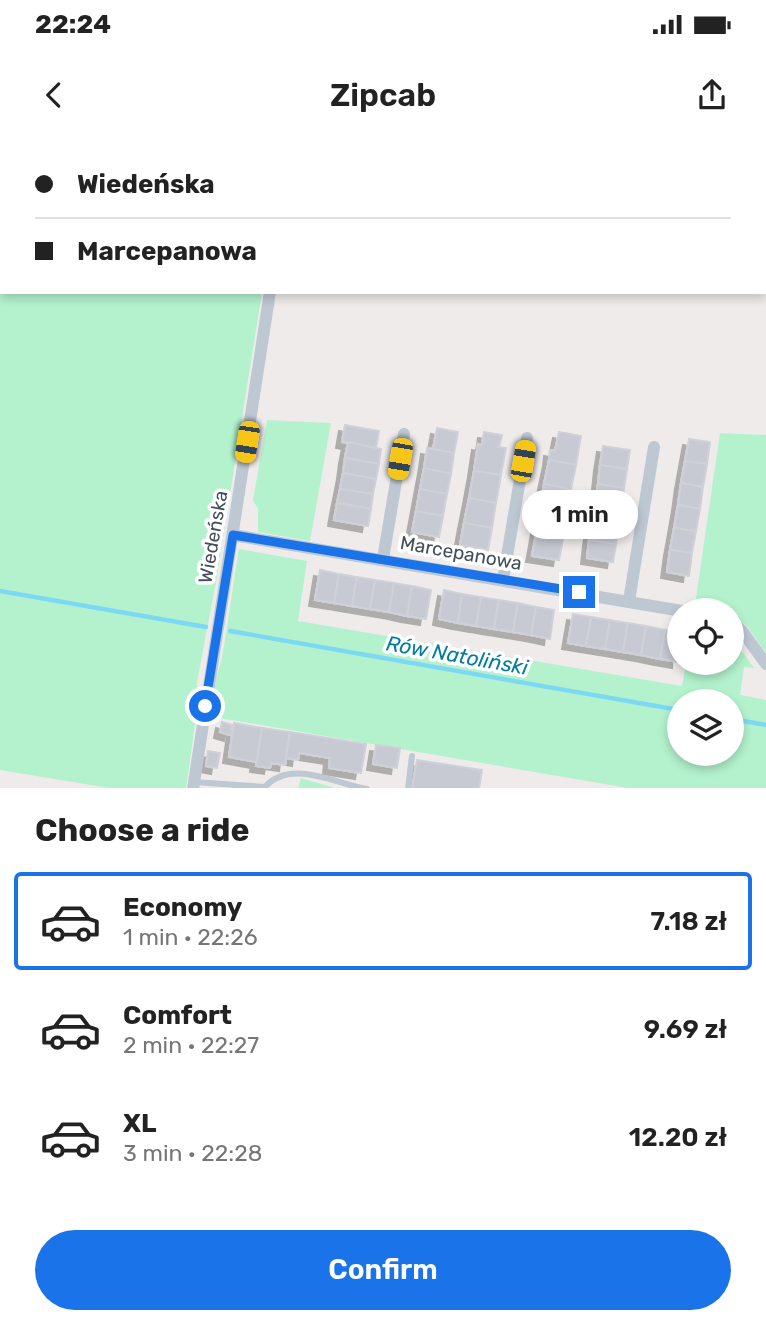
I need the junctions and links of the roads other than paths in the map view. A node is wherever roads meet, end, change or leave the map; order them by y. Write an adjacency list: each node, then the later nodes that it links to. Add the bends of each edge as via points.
1 (270, 294): 5 (street, Wiedeńska)
2 (404, 434): 6 (street)
3 (527, 438): 7 (street)
4 (654, 447): 8 (street)
5 (233, 535): 6 (street, Marcepanowa); 13 (street, Wiedeńska)
6 (383, 559): 7 (street, Marcepanowa)
7 (503, 580): 8 (street, Marcepanowa)
8 (629, 601): 9 (street, Marcepanowa)
9 (667, 608)
10 (744, 635): 11 (street)
11 (766, 664)
12 (412, 756): 15 (lane)
13 (193, 785): 14 (lane, via 265,787 273,777 296,772)
14 (363, 788)
15 (408, 788)

